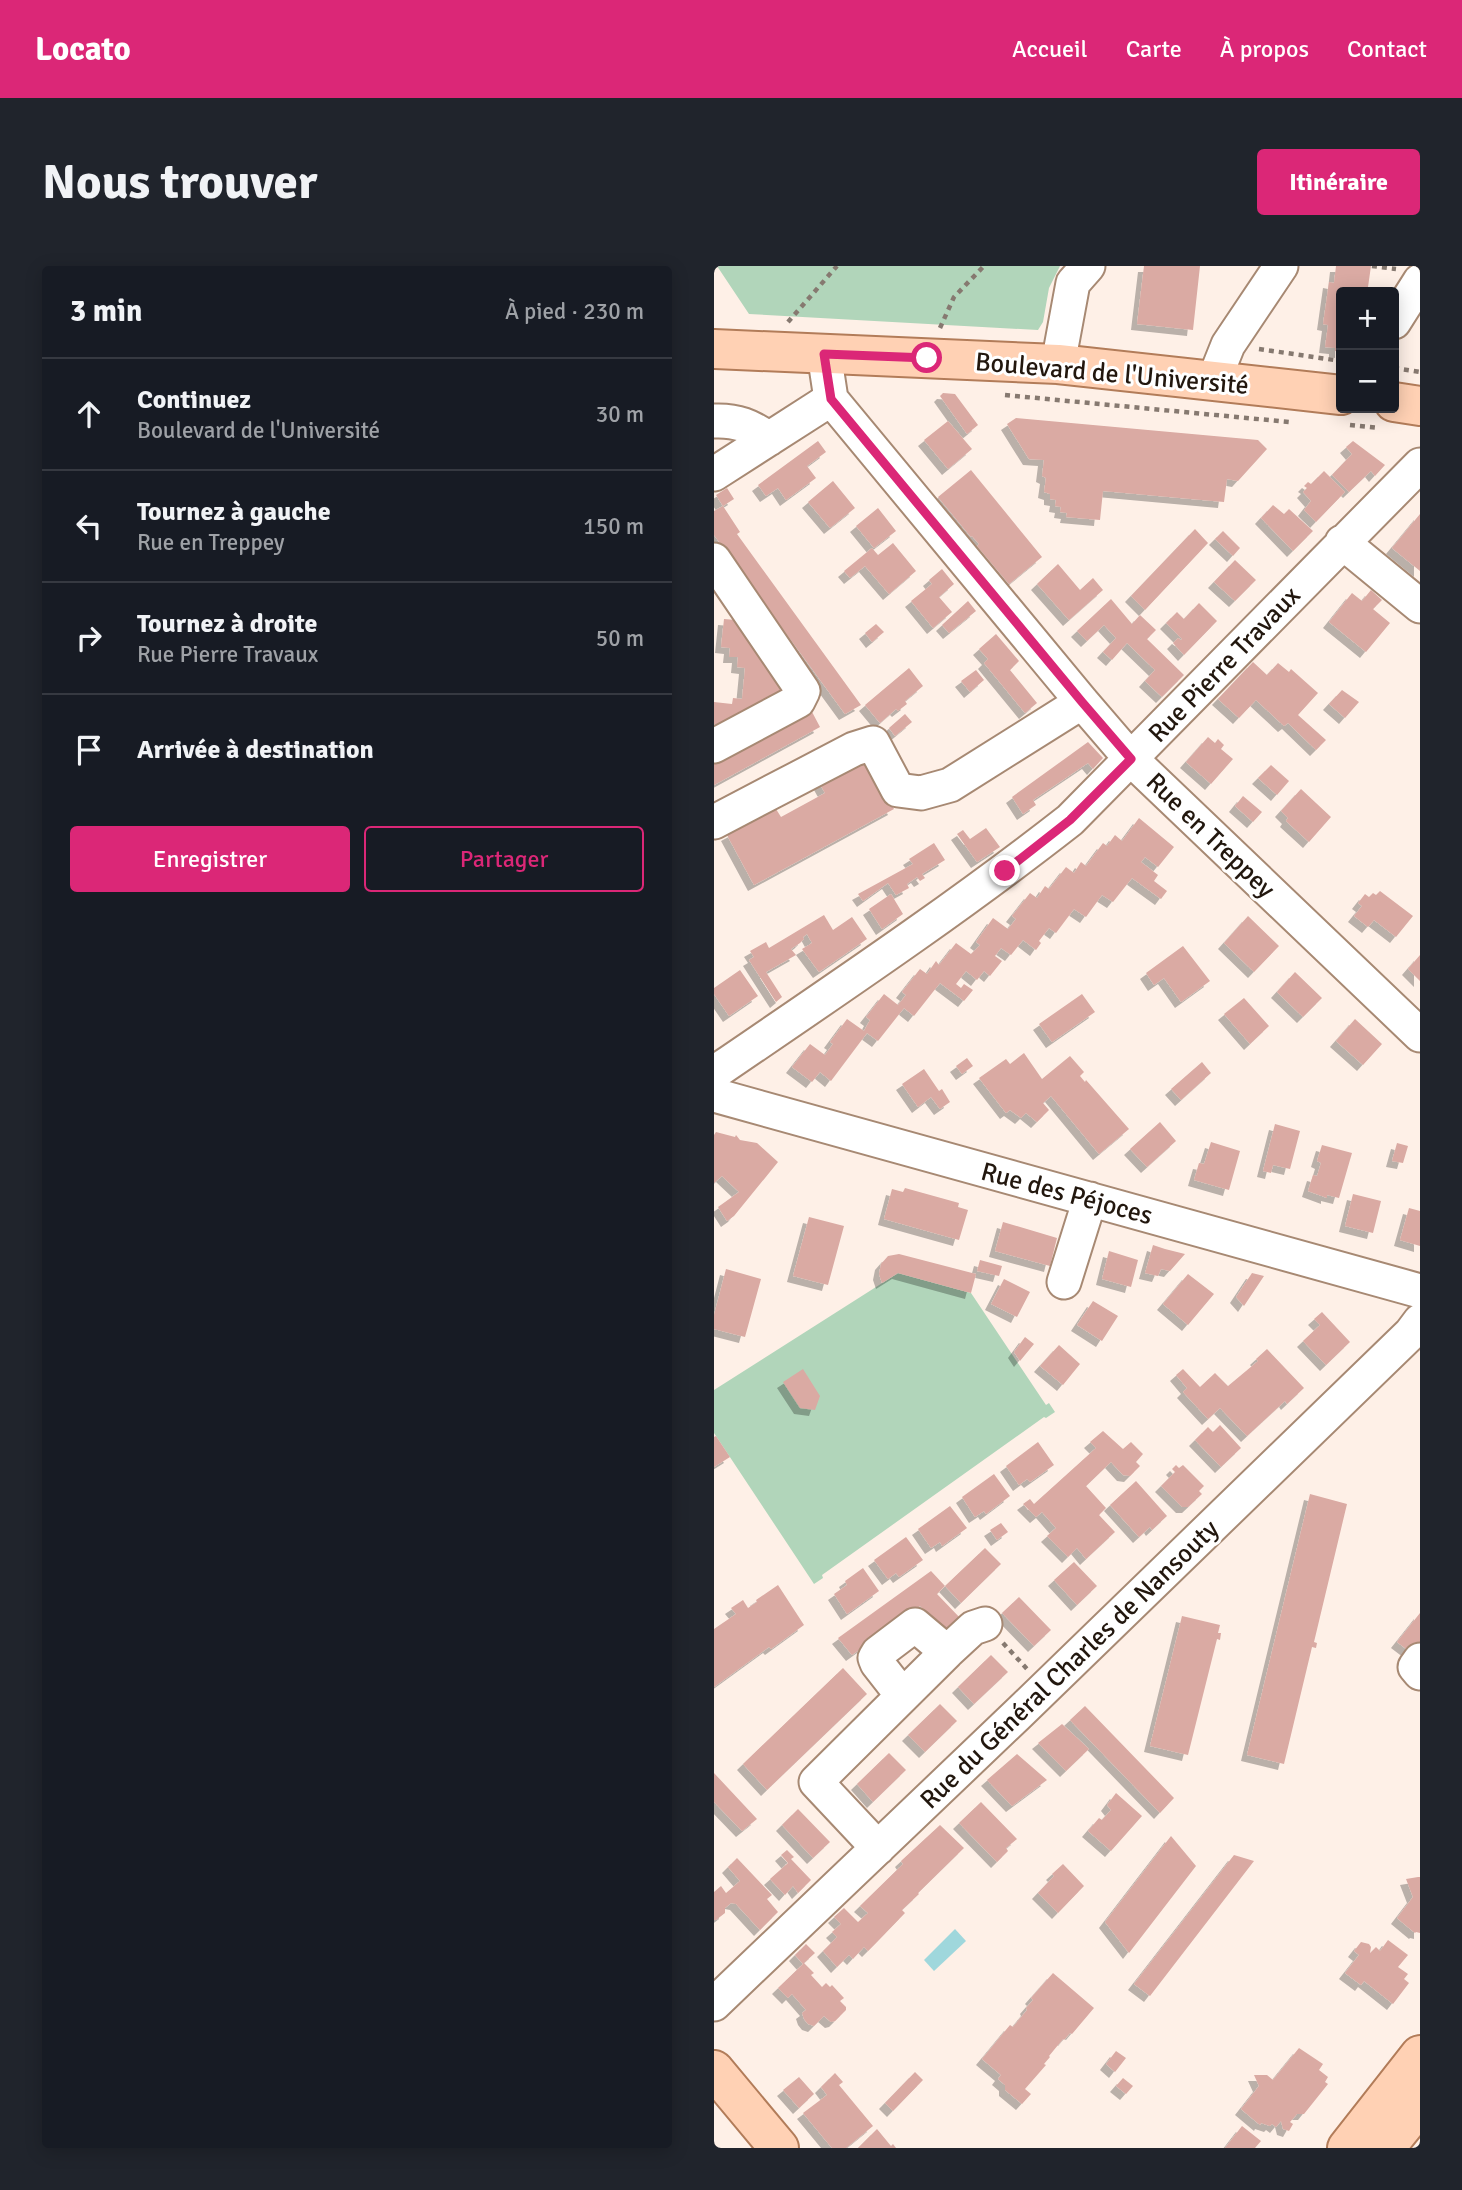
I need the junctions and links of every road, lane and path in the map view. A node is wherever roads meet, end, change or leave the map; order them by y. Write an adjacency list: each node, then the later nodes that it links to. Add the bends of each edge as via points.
1 (837, 266): 9 (path)
2 (984, 266): 11 (path, via 954,297)
3 (1087, 266): 13 (street, via 1073,283)
4 (1281, 266): 7 (street)
5 (1420, 281): 6 (street)
6 (1399, 314)
7 (1228, 345): 12 (path); 16 (street)
8 (714, 349): 9 (main road, Boulevard de l'Université)
9 (756, 351): 10 (main road, Boulevard de l'Université)
10 (824, 354): 11 (main road, Boulevard de l'Université); 18 (street)
11 (927, 358): 13 (main road, Boulevard de l'Université)
12 (1336, 360)
13 (1058, 364): 16 (main road, Boulevard de l'Université)
14 (1399, 369): 15 (path)
15 (1420, 372)
16 (1213, 380): 20 (main road, Boulevard de l'Université)
17 (992, 394): 24 (path)
18 (831, 399): 25 (street); 31 (street, Rue en Treppey)
19 (1420, 406): 22 (main road)
20 (1336, 408)
21 (1348, 413): 22 (path, via 1377,429)
22 (1389, 414)
23 (714, 421): 25 (street, via 750,426)
24 (1299, 422)
25 (769, 439): 27 (street)
26 (1420, 465): 28 (street, Rue Pierre Travaux)
27 (714, 474)
28 (1342, 542): 30 (street); 33 (street, Rue Pierre Travaux)
29 (714, 560): 32 (street, via 803,691 798,701)
30 (1420, 606)
31 (1082, 702): 33 (street, Rue en Treppey); 34 (street, via 950,785 920,793 898,790 873,743)
32 (714, 746)
33 (1131, 759): 35 (street, Rue en Treppey); 36 (street, Rue Pierre Travaux, via 1070,820 1005,871)
34 (714, 822)
35 (1420, 1035)
36 (714, 1073)
37 (714, 1095): 38 (street, Rue des Péjoces)
38 (1090, 1199): 39 (street); 40 (street, Rue des Péjoces)
39 (1064, 1282)
40 (1420, 1291)
41 (1420, 1321): 46 (street, Rue du Général Charles de Nansouty)
42 (985, 1624): 43 (street); 46 (path)
43 (947, 1652): 47 (street); 47 (street, via 915,1625 878,1653 877,1663)
44 (1420, 1660): 45 (street, via 1415,1667)
45 (1420, 1673)
46 (1046, 1687): 48 (street, Rue du Général Charles de Nansouty)
47 (902, 1695): 48 (street, via 816,1782)
48 (878, 1848): 49 (street, Rue du Général Charles de Nansouty)
49 (714, 2004)
50 (1420, 2055): 54 (main road)
51 (714, 2070): 53 (main road)
52 (1420, 2105): 55 (main road)
53 (779, 2148)
54 (1347, 2148)
55 (1385, 2148)

